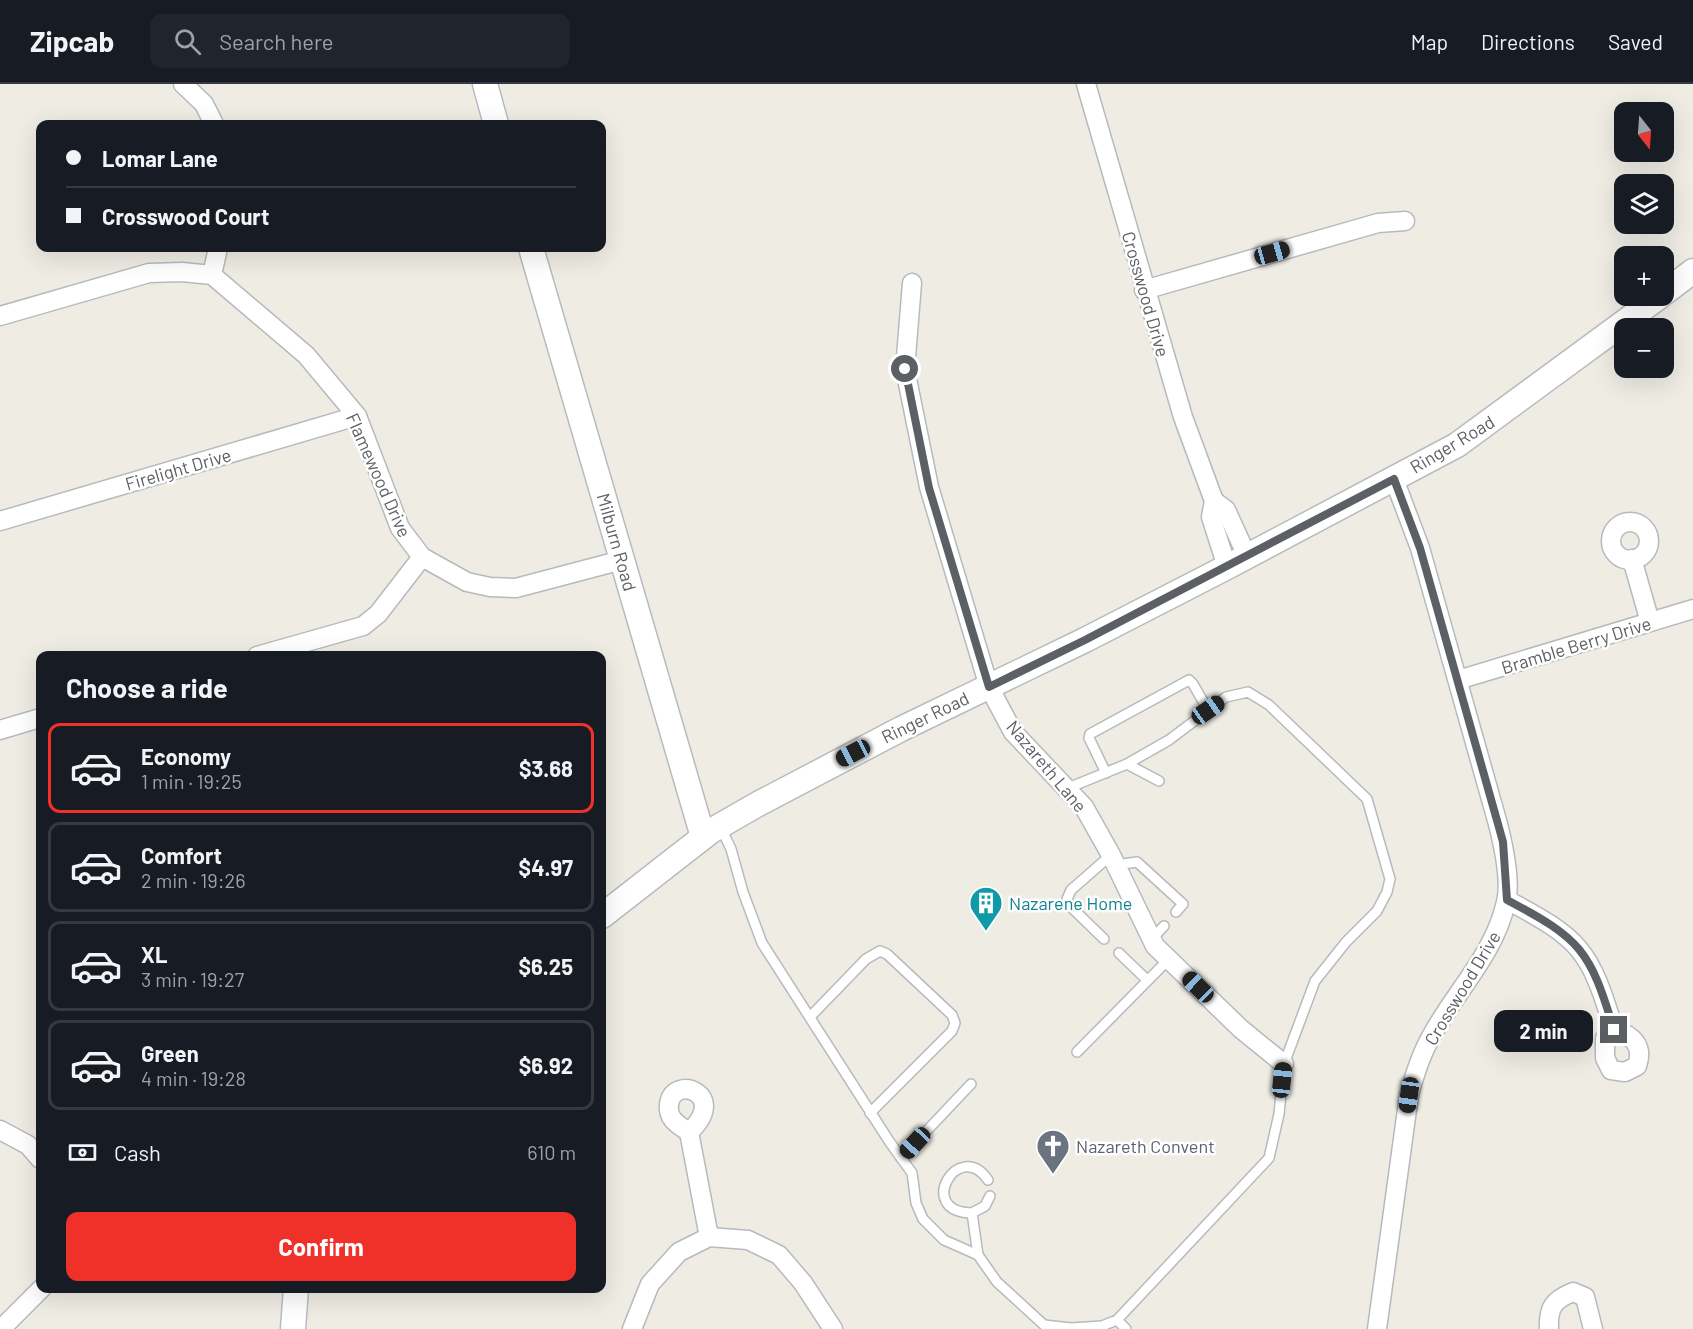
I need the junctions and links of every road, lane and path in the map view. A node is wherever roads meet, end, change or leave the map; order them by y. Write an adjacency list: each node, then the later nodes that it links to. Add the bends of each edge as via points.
1 (183, 84): 4 (street, via 204,104)
2 (485, 84): 5 (street)
3 (1086, 84): 13 (street, Crosswood Drive)
4 (212, 120)
5 (495, 120)
6 (1405, 220): 13 (street, via 1378,223)
7 (217, 252): 10 (street)
8 (532, 252): 21 (street, Milburn Road)
9 (1693, 271): 12 (street)
10 (213, 275): 15 (street, via 149,273); 16 (street, Flamewood Drive, via 306,355)
11 (912, 283): 27 (street, Nazareth Lane, via 905,369 929,488)
12 (1674, 285)
13 (1144, 290): 22 (street, Crosswood Drive, via 1214,501 1211,517)
14 (1646, 306): 17 (street, Ringer Road, via 1476,432)
15 (0, 316)
16 (357, 416): 18 (street, Firelight Drive); 19 (street, Flamewood Drive, via 400,528)
17 (1394, 479): 22 (street, Ringer Road); 26 (street, Crosswood Drive, via 1420,548)
18 (0, 521)
19 (422, 556): 21 (street, Flamewood Drive, via 467,582 516,588); 25 (street, via 378,614 363,626)
20 (1632, 559): 24 (street)
21 (622, 560): 35 (street, Milburn Road)
22 (1237, 561): 27 (street, Ringer Road)
23 (1693, 609): 24 (street, Bramble Berry Drive)
24 (1650, 622): 26 (street, Bramble Berry Drive)
25 (275, 651)
26 (1458, 680): 37 (street, Crosswood Drive, via 1503,842)
27 (989, 687): 34 (street, Nazareth Lane, via 1013,732); 35 (street, Ringer Road, via 869,745)
28 (1208, 710): 31 (lane, via 1169,740); 32 (lane, via 1189,680 1090,734); 47 (lane, via 1238,693 1248,692 1269,705 1367,800 1388,867 1390,879 1383,902 1316,981)
29 (36, 719): 30 (street)
30 (0, 730)
31 (1127, 764): 32 (lane); 33 (lane)
32 (1106, 773): 34 (lane)
33 (1159, 781)
34 (1068, 788): 36 (street, Nazareth Lane, via 1084,807)
35 (711, 831): 39 (street, Ringer Road); 44 (lane, via 731,849 762,943)
36 (1114, 860): 38 (lane, via 1137,862 1183,904); 40 (lane, via 1071,890 1067,899); 42 (street, Nazareth Lane, via 1158,933 1155,946)
37 (1507, 900): 45 (street, via 1574,940 1600,985); 67 (street, Crosswood Drive, via 1490,945 1432,1033 1415,1074)
38 (1176, 912)
39 (606, 913)
40 (1104, 939)
41 (1119, 953): 43 (lane)
42 (1169, 959): 43 (lane); 47 (street, Nazareth Lane, via 1241,1029)
43 (1147, 980): 46 (lane)
44 (810, 1017): 49 (lane); 49 (lane, via 866,959 880,951 952,1015 952,1031)
45 (1614, 1030)
46 (1077, 1052)
47 (1284, 1064): 61 (lane, via 1269,1158)
48 (970, 1084): 53 (lane)
49 (870, 1113): 53 (lane)
50 (0, 1130): 52 (street, via 28,1145)
51 (689, 1132): 57 (street)
52 (36, 1154)
53 (901, 1158): 58 (lane, via 912,1173 916,1203 923,1219 944,1240)
54 (988, 1180): 56 (lane, via 978,1170 963,1168 955,1170 945,1182 948,1205)
55 (990, 1196): 56 (lane, via 985,1206)
56 (972, 1213): 58 (lane)
57 (709, 1237): 64 (street, via 679,1252 650,1284); 65 (street, via 748,1240 779,1255)
58 (978, 1256): 61 (lane, via 997,1282 1044,1325 1102,1326)
59 (37, 1293): 62 (street)
60 (296, 1293): 63 (street)
61 (1117, 1320): 66 (lane)
62 (1, 1329)
63 (293, 1329)
64 (632, 1329)
65 (833, 1329)
66 (1126, 1329)
67 (1377, 1329)
68 (1549, 1329): 69 (street, via 1548,1312 1557,1298 1573,1292 1585,1296)
69 (1593, 1329)

